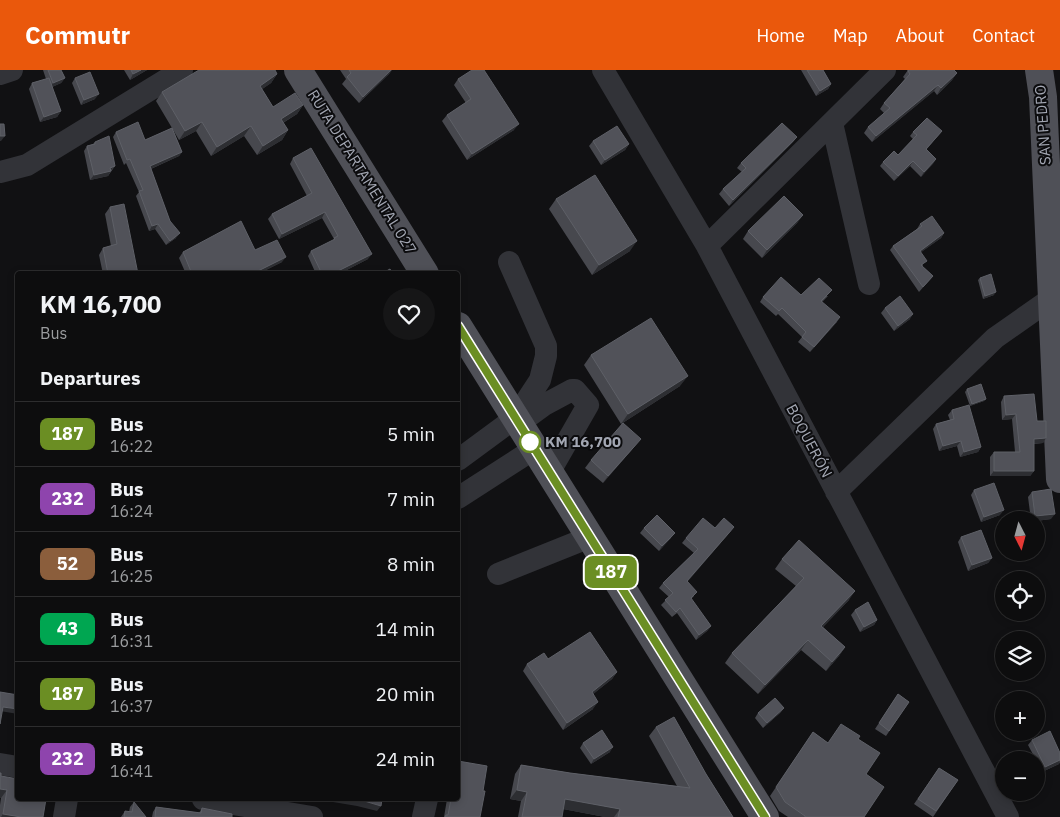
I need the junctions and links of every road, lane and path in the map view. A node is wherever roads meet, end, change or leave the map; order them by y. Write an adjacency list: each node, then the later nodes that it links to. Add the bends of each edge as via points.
1 (12, 70): 7 (street)
2 (182, 70): 10 (street, via 27,165)
3 (298, 70): 13 (main road, RUTA DEPARTAMENTAL 027)
4 (603, 70): 11 (street, BOQUERÓN)
5 (885, 70): 9 (street)
6 (1039, 70): 8 (main road, SAN PEDRO)
7 (0, 74)
8 (1052, 98): 15 (main road, SAN PEDRO)
9 (832, 123): 11 (street); 14 (street)
10 (0, 172)
11 (707, 246): 23 (street, BOQUERÓN)
12 (509, 262): 17 (street, via 546,346 540,380)
13 (423, 271)
14 (869, 284)
15 (1056, 299): 21 (main road, SAN PEDRO); 23 (street, via 995,338)
16 (460, 329): 17 (main road)
17 (517, 421): 18 (main road); 19 (street); 20 (street, via 572,390 588,405)
18 (534, 449): 20 (main road); 24 (street)
19 (460, 459)
20 (549, 473): 25 (main road)
21 (1060, 474): 22 (main road, SAN PEDRO)
22 (1060, 479)
23 (836, 492): 36 (street, BOQUERÓN)
24 (460, 497)
25 (590, 537): 26 (street); 35 (main road)
26 (498, 574)
27 (0, 764): 28 (street)
28 (15, 766)
29 (67, 801): 32 (street)
30 (215, 801): 33 (street)
31 (426, 801): 34 (street)
32 (64, 817)
33 (312, 817)
34 (422, 817)
35 (765, 817)
36 (1008, 817)

